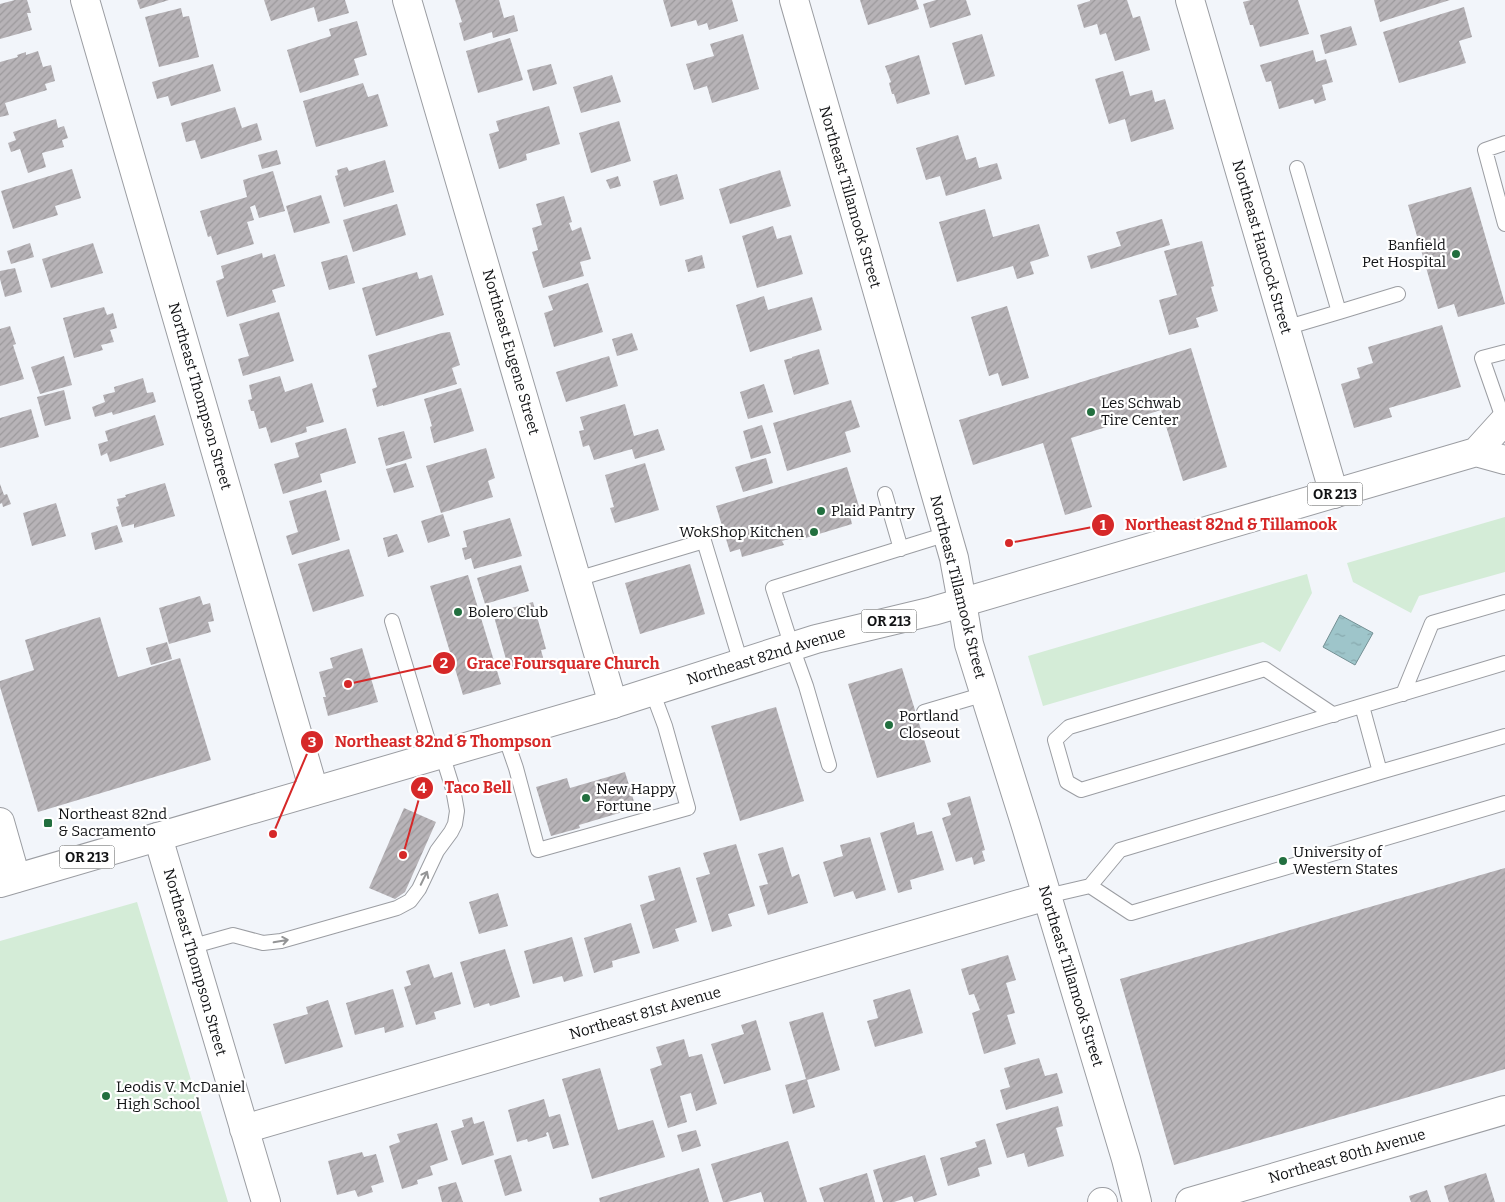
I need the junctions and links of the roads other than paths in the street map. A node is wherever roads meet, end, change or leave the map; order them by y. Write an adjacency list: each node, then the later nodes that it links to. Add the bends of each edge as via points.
1 (85, 0): 38 (street, Northeast Thompson Street)
2 (407, 0): 19 (street, Northeast Eugene Street)
3 (794, 0): 17 (street, Northeast Tillamook Street)
4 (1190, 0): 10 (street, Northeast Hancock Street)
5 (1505, 143): 7 (lane, via 1485,150)
6 (1297, 168): 9 (lane)
7 (1505, 224)
8 (1398, 294): 9 (lane)
9 (1339, 312): 10 (lane)
10 (1285, 328): 16 (street, Northeast Hancock Street)
11 (1505, 352): 12 (lane, via 1482,358)
12 (1504, 420): 13 (street)
13 (1476, 452): 14 (street); 16 (street, Northeast 82nd Avenue / OR 213)
14 (1505, 460)
15 (885, 494): 18 (lane)
16 (1334, 494): 20 (street, Northeast 82nd Avenue / OR 213)
17 (947, 534): 18 (lane); 20 (street, Northeast Tillamook Street)
18 (901, 549): 23 (lane, via 773,588)
19 (577, 579): 24 (lane, via 704,541); 29 (street, Northeast Eugene Street)
20 (962, 602): 23 (street, Northeast 82nd Avenue / OR 213); 27 (street, Northeast Tillamook Street)
21 (1505, 602): 28 (lane, via 1432,624)
22 (392, 621): 35 (lane)
23 (792, 647): 24 (street, Northeast 82nd Avenue / OR 213); 36 (lane)
24 (741, 663): 26 (street, Northeast 82nd Avenue / OR 213)
25 (1505, 663): 28 (lane)
26 (652, 691): 29 (street, Northeast 82nd Avenue / OR 213); 33 (lane, via 688,808 538,850)
27 (985, 694): 31 (lane); 44 (street, Northeast Tillamook Street)
28 (1403, 694): 30 (lane)
29 (614, 704): 33 (street, Northeast 82nd Avenue / OR 213)
30 (1362, 706): 32 (lane); 37 (lane)
31 (924, 712)
32 (1334, 715): 32 (lane, via 1265,669 1069,726 1055,740 1067,782 1081,790)
33 (505, 736): 35 (street, Northeast 82nd Avenue / OR 213)
34 (1505, 736): 37 (lane)
35 (438, 755): 38 (street, Northeast 82nd Avenue / OR 213); 45 (lane, one-way to 35, via 233,935 281,942 397,908 410,901 455,824 454,796)
36 (829, 765)
37 (1380, 772): 43 (lane, via 1120,850)
38 (314, 791): 41 (street, Northeast 82nd Avenue / OR 213)
39 (1505, 803): 43 (lane, via 1131,913)
40 (0, 822): 42 (street)
41 (158, 837): 42 (street, Northeast 82nd Avenue / OR 213); 45 (street, Northeast Thompson Street)
42 (8, 880)
43 (1090, 886): 44 (lane)
44 (1047, 896): 47 (street, Northeast 81st Avenue); 49 (street, Northeast Tillamook Street)
45 (190, 947): 47 (street, Northeast Thompson Street)
46 (1505, 1110): 50 (street, Northeast 80th Avenue)
47 (244, 1130): 48 (street, Northeast Thompson Street)
48 (266, 1202)
49 (1137, 1202)
50 (1190, 1202)

